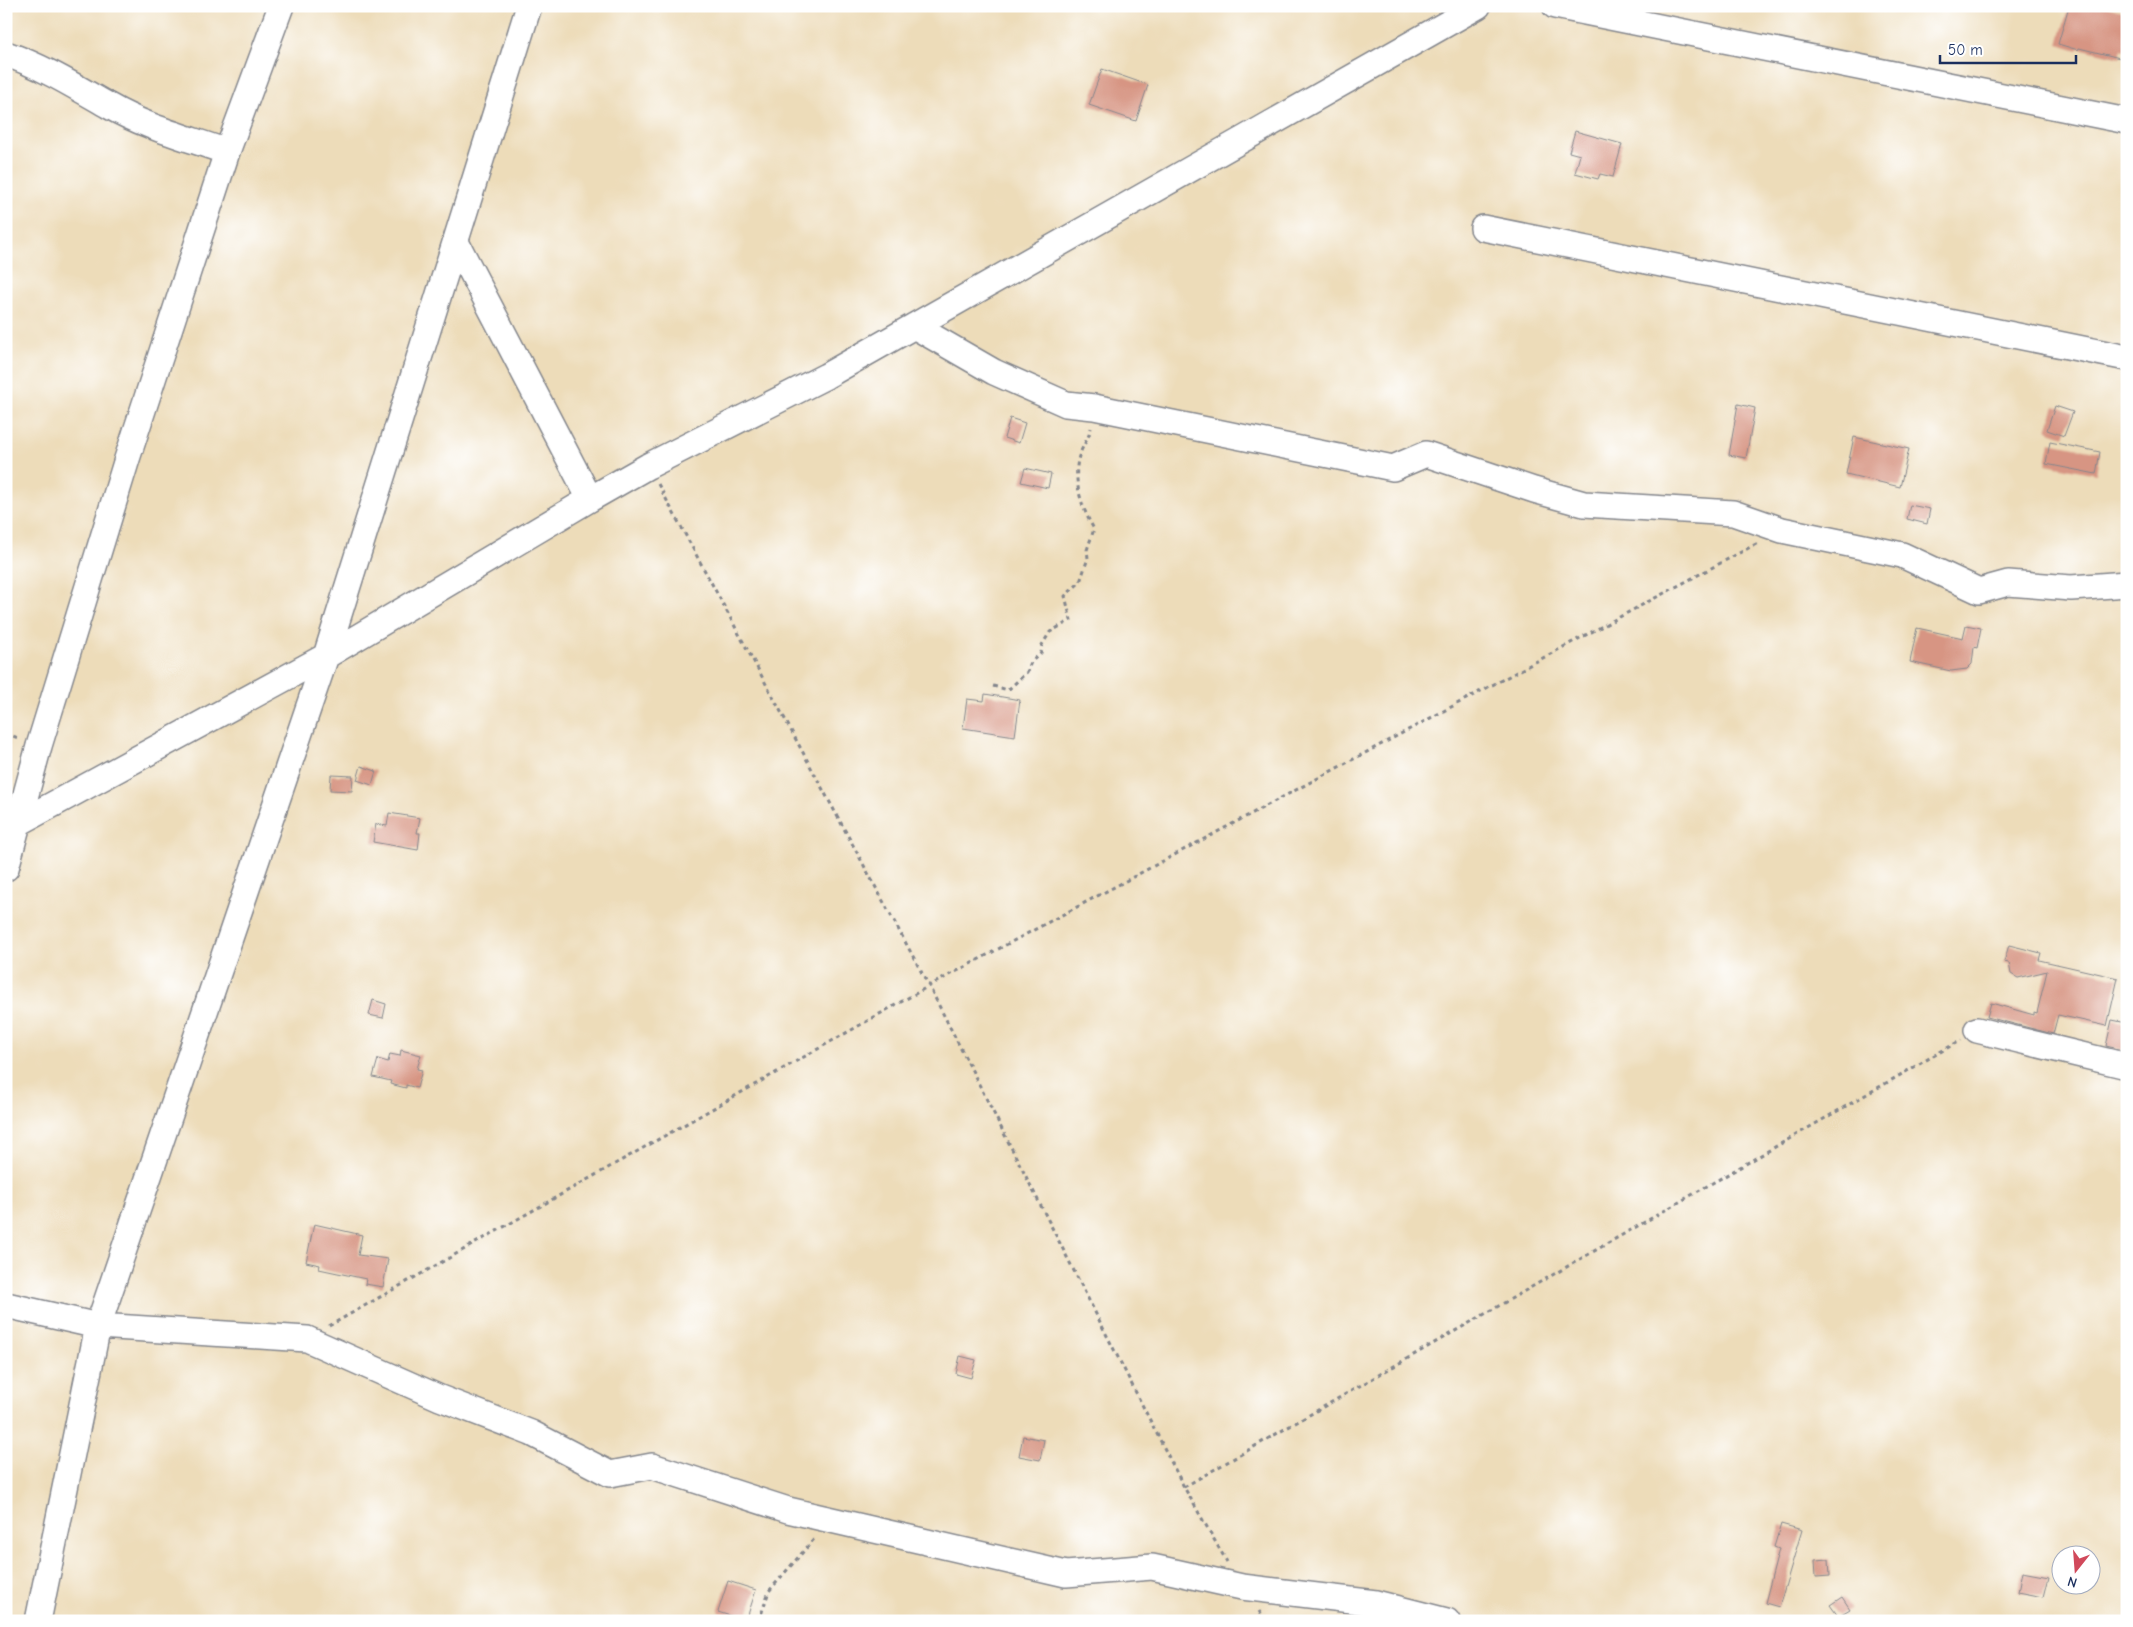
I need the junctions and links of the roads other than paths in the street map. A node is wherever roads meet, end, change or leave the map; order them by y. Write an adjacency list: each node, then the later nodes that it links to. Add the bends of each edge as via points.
1 (281, 6): 7 (street)
2 (529, 6): 9 (street)
3 (1478, 6): 10 (street)
4 (1554, 6): 6 (street)
5 (6, 54): 7 (street, via 36,65 138,120)
6 (2127, 121)
7 (227, 152): 15 (street, via 127,459)
8 (1483, 228): 11 (street)
9 (456, 242): 12 (street); 14 (street)
10 (914, 326): 12 (street, via 826,376); 13 (street, via 994,372 1066,404 1393,468 1426,454 1584,504 1732,513 1782,530 1902,554 1979,591 2008,582 2072,588)
11 (2127, 358)
12 (590, 499): 14 (street)
13 (2127, 584)
14 (326, 656): 15 (street); 20 (street)
15 (17, 824): 16 (street)
16 (6, 868)
17 (1977, 1030): 18 (street)
18 (2127, 1066)
19 (6, 1305): 20 (street)
20 (98, 1326): 21 (street); 22 (street, via 307,1339 440,1398 531,1433 610,1474 652,1466 788,1510 1066,1574 1152,1567 1242,1587 1376,1603)
21 (38, 1621)
22 (1447, 1621)

